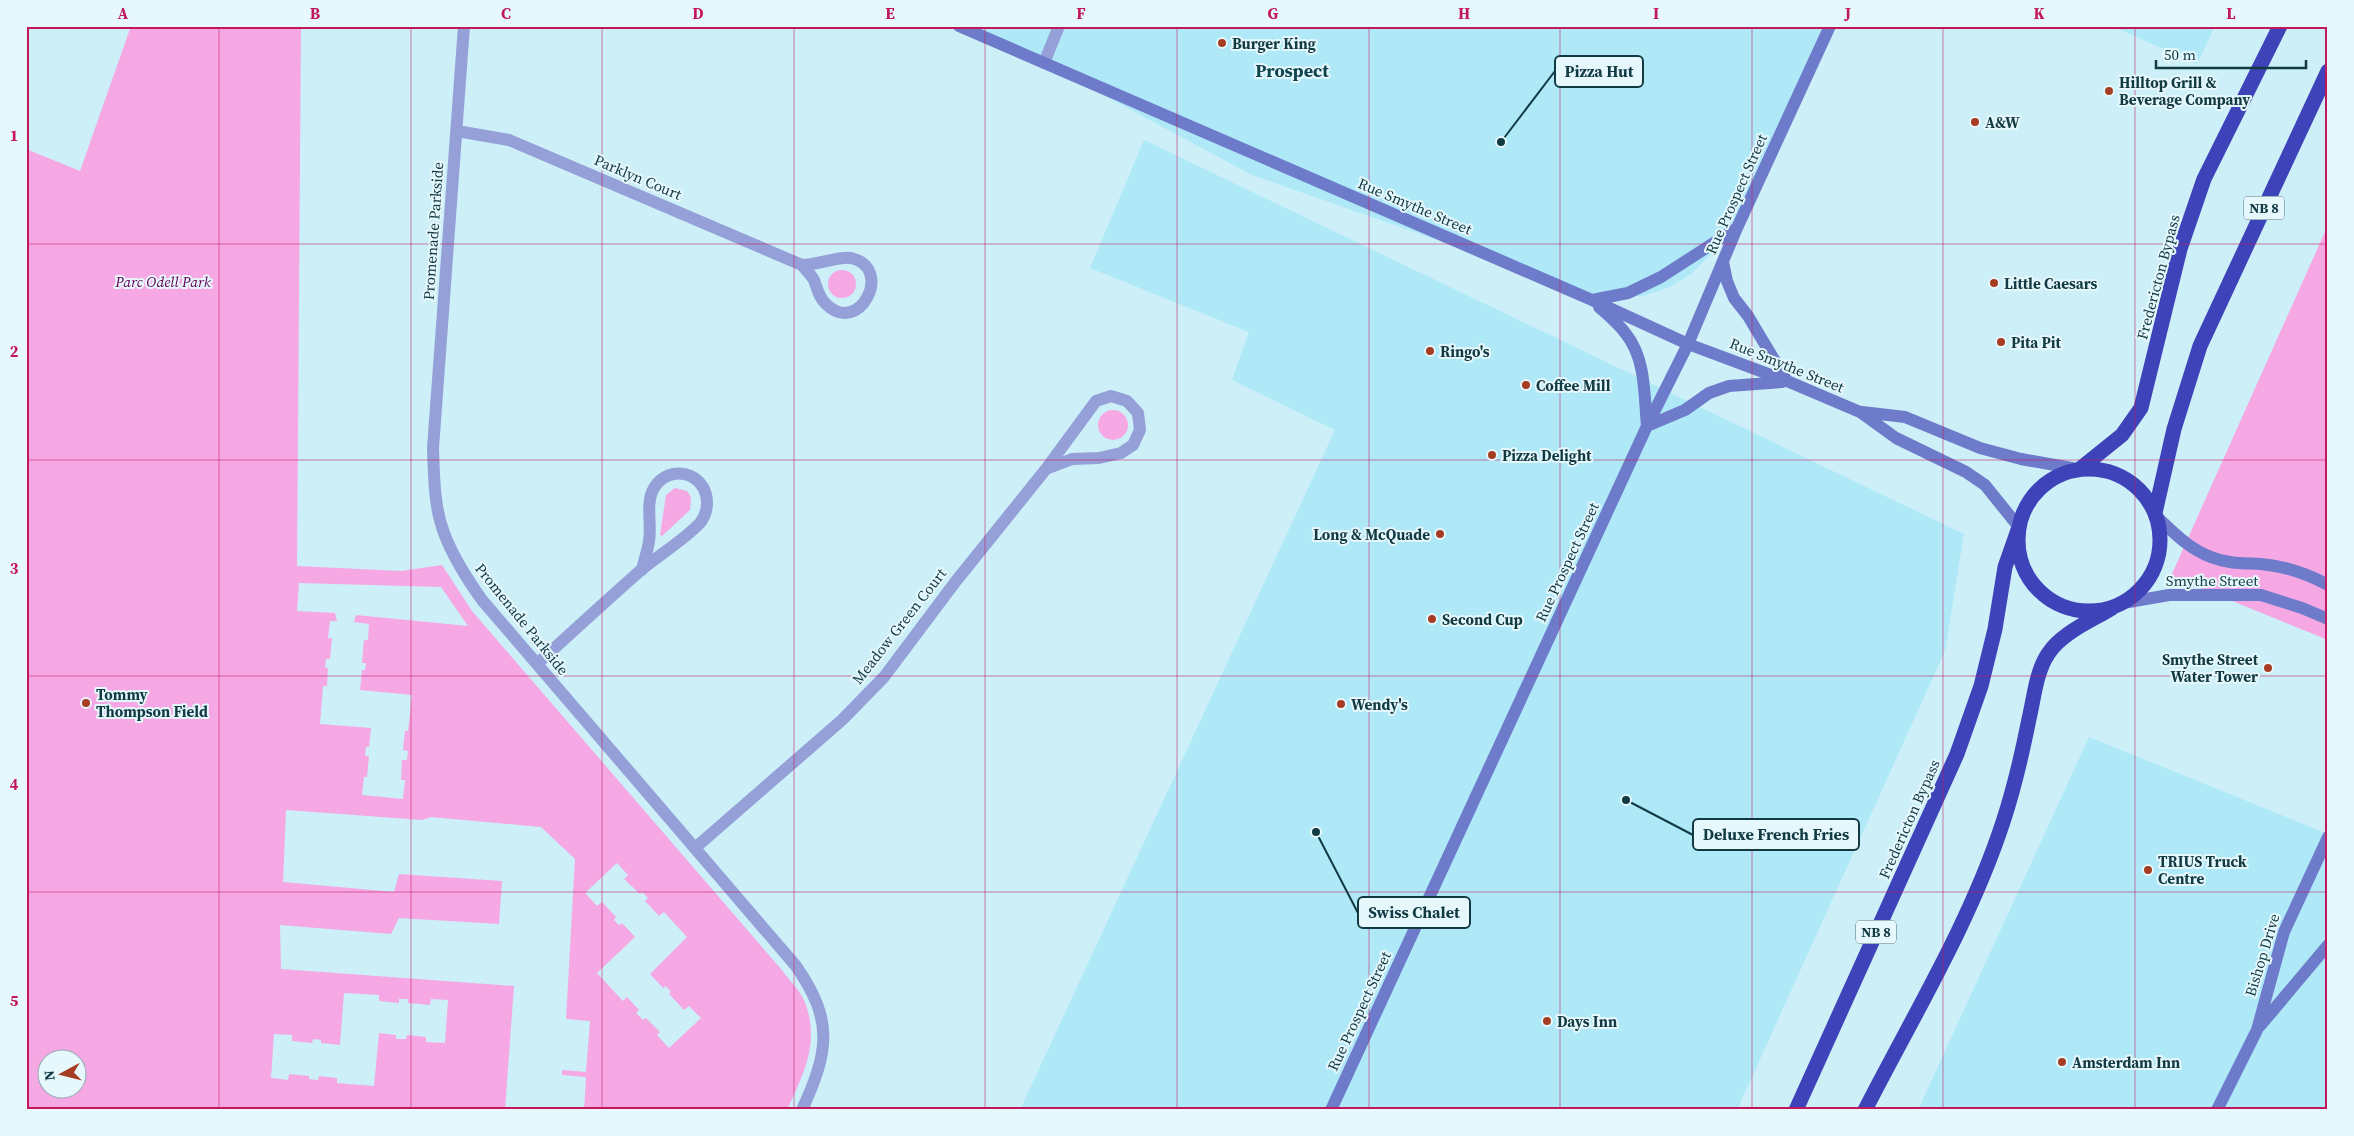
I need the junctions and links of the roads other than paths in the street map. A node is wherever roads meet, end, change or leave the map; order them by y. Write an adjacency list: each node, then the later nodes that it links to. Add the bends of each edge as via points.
1 (464, 26): 8 (street, Promenade Parkside)
2 (959, 26): 6 (main road, Rue Smythe Street)
3 (1059, 26): 6 (street)
4 (1830, 26): 9 (main road, Rue Prospect Street)
5 (2280, 26): 18 (highway, Fredericton Bypass, via 2204,179 2180,249 2141,408 2122,435)
6 (1044, 63): 12 (main road, Rue Smythe Street)
7 (2328, 71): 19 (highway, NB 8, via 2200,346 2174,429)
8 (457, 131): 11 (street, Parklyn Court, via 509,140); 25 (street, Promenade Parkside, via 433,448 435,487 444,532 462,571 482,600)
9 (1737, 228): 10 (main road, Rue Prospect Street); 12 (main road, via 1661,277 1628,293)
10 (1723, 262): 13 (main road, Rue Prospect Street); 14 (main road, via 1734,298)
11 (802, 265): 11 (street, Parklyn Court, via 813,278 822,300 837,311 856,309 870,296 871,280 859,262 844,258)
12 (1592, 300): 13 (main road, Rue Smythe Street); 16 (main road, via 1626,333 1636,349 1641,363)
13 (1688, 344): 14 (main road, Rue Smythe Street); 16 (main road, Rue Prospect Street)
14 (1787, 381): 15 (main road, Rue Smythe Street); 16 (main road, via 1729,386)
15 (1860, 412): 18 (main road, Rue Smythe Street, via 1905,417 1980,448); 20 (main road, Rue Smythe Street, via 1896,438 1966,472 1985,485)
16 (1648, 426): 31 (main road, Rue Prospect Street)
17 (1046, 469): 17 (street, Meadow Green Court, via 1072,458 1098,458 1121,453 1134,445 1140,430 1138,413 1127,401 1111,396 1096,401); 27 (street, Meadow Green Court, via 956,580 884,677 842,720)
18 (2079, 469): 19 (highway, via 2104,470 2125,478 2143,493); 20 (highway, via 2058,474 2040,487 2026,505)
19 (2155, 514): 22 (main road, Smythe Street, via 2186,544 2211,558 2236,564 2262,564 2296,572); 23 (highway, via 2160,533 2159,554 2152,574 2139,591)
20 (2018, 528): 23 (highway, via 2018,550 2024,572 2037,591 2056,604 2078,611 2101,611); 32 (highway, Fredericton Bypass / NB 8, via 2005,567 1981,686 1957,754)
21 (642, 570): 21 (street, via 700,522 707,508 706,493 699,480 688,474 674,474 661,479 653,490 649,510 650,541); 25 (street)
22 (2328, 585)
23 (2118, 606): 24 (main road, Smythe Street, via 2169,595 2261,595); 33 (highway, via 2061,639 2046,658 2038,678 2019,768 1980,883)
24 (2325, 619)
25 (537, 664): 27 (street, Promenade Parkside)
26 (2328, 837): 29 (main road, Bishop Drive, via 2284,932)
27 (694, 848): 30 (street, Promenade Parkside, via 796,966 810,985 819,1006 824,1041 822,1058)
28 (2328, 945): 29 (main road)
29 (2257, 1030): 34 (main road)
30 (802, 1110)
31 (1331, 1110)
32 (1796, 1110)
33 (1865, 1110)
34 (2217, 1110)

